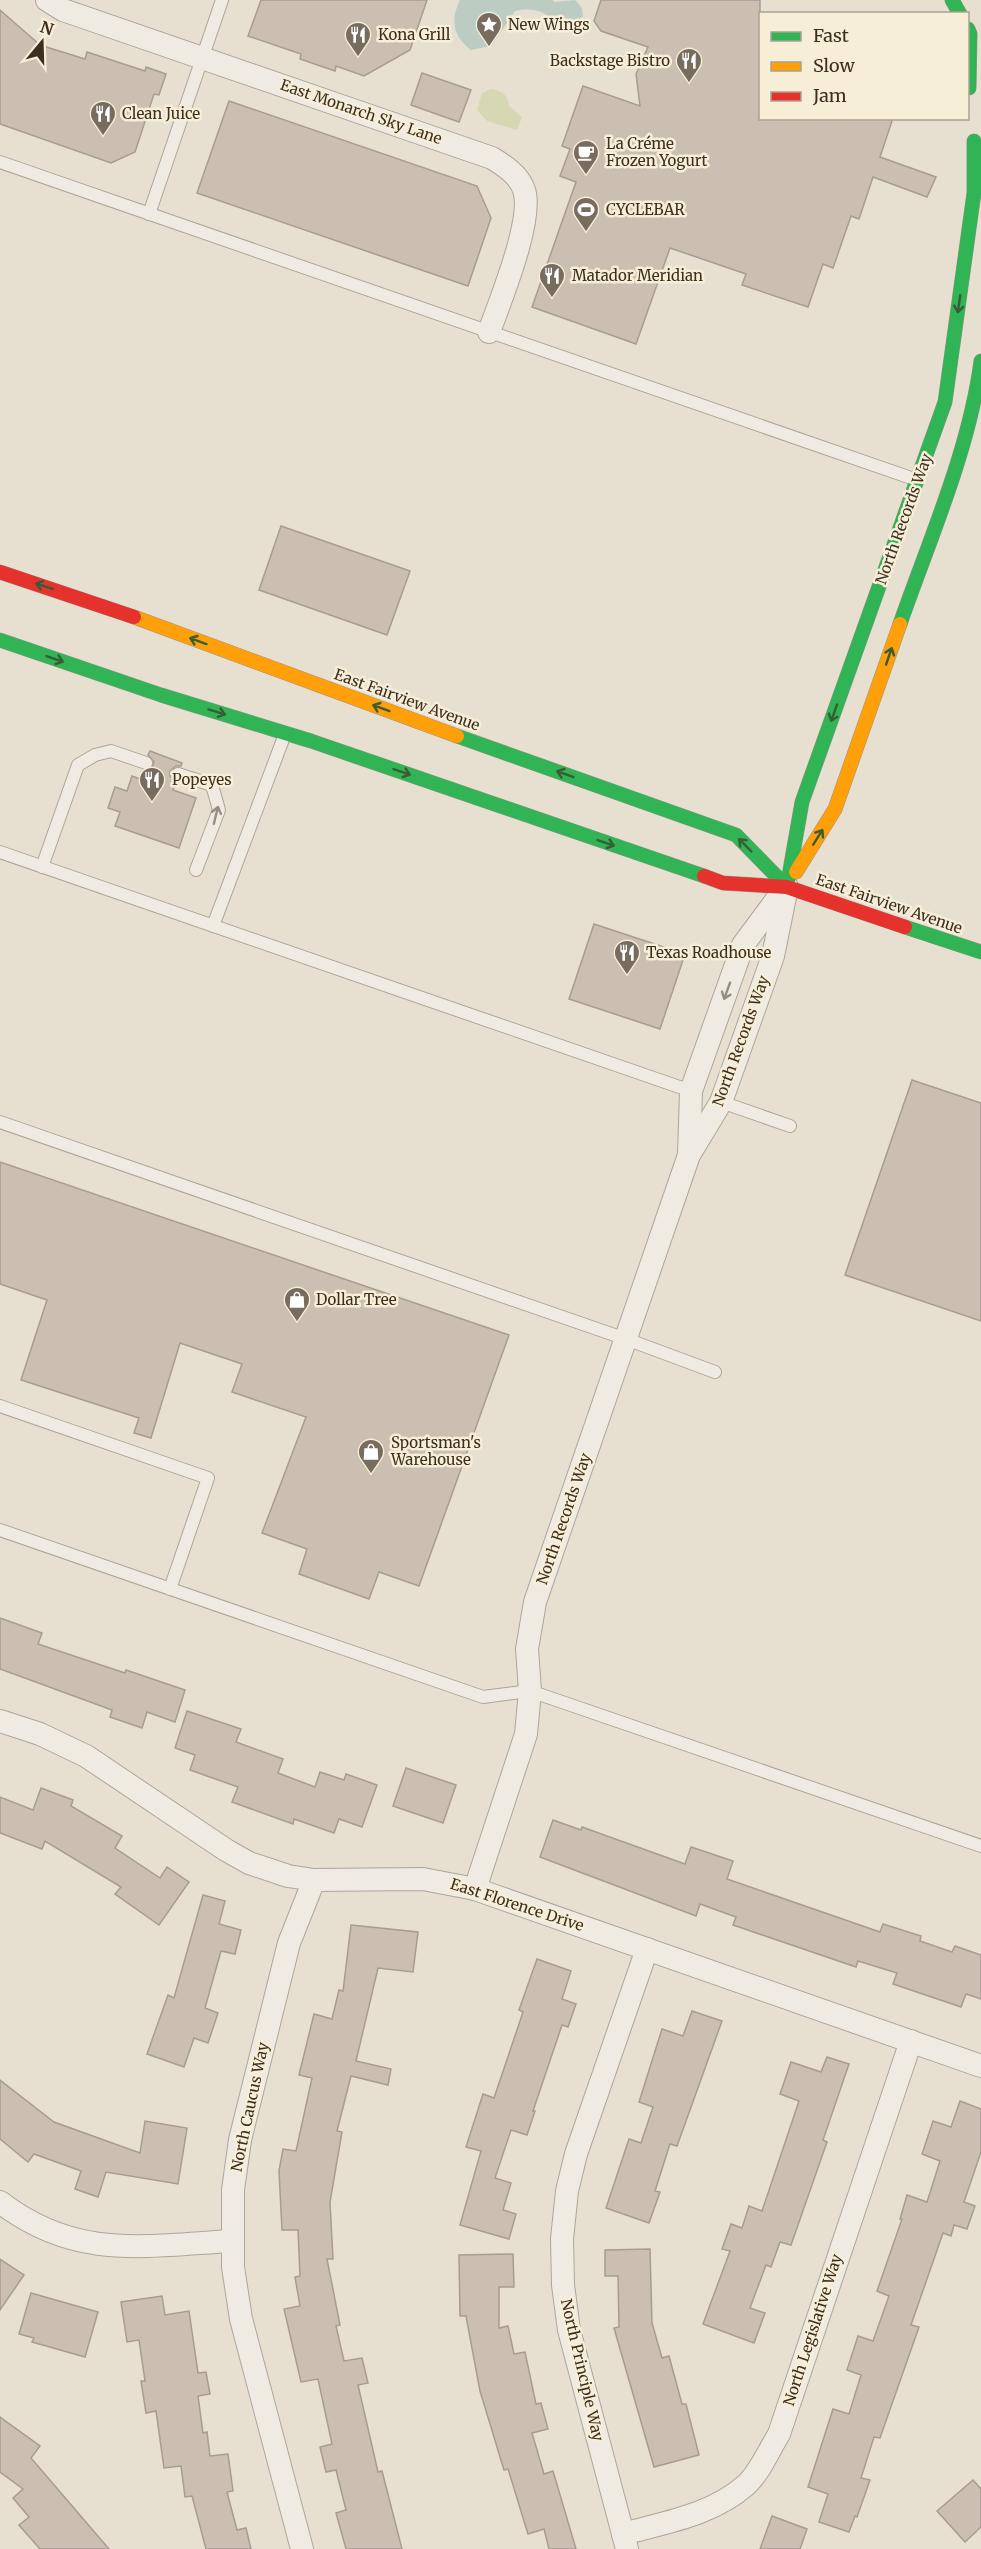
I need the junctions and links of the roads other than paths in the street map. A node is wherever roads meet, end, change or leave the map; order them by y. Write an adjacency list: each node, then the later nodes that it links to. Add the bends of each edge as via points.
1 (47, 0): 4 (street, East Monarch Sky Lane, via 63,10)
2 (222, 0): 4 (lane)
3 (969, 32): 5 (main road)
4 (202, 58): 11 (lane); 12 (street, East Monarch Sky Lane, via 492,158 509,169 520,181 526,204 519,243)
5 (969, 63)
6 (981, 68): 7 (main road)
7 (969, 90)
8 (967, 124): 9 (main road)
9 (977, 145): 14 (main road, North Records Way, one-way to 14, via 945,402)
10 (0, 162): 11 (lane)
11 (149, 214): 12 (lane)
12 (489, 332): 14 (lane)
13 (981, 361): 23 (main road, North Records Way, one-way to 13, via 835,809 959,455)
14 (919, 480): 23 (main road, North Records Way, one-way to 23, via 802,802)
15 (0, 572): 23 (main road, East Fairview Avenue, one-way to 15, via 736,835)
16 (0, 640): 17 (main road, East Fairview Avenue, one-way to 17)
17 (285, 733): 23 (main road, East Fairview Avenue, one-way to 23, via 723,883); 24 (lane)
18 (146, 763): 21 (lane, via 111,751 78,765)
19 (178, 774): 22 (lane, one-way to 19, via 219,810 216,793 212,785)
20 (0, 852): 21 (lane)
21 (42, 867): 24 (lane)
22 (196, 870)
23 (787, 886): 25 (main road, East Fairview Avenue); 26 (street, North Records Way, one-way to 26, via 743,945); 27 (street, North Records Way, via 773,956)
24 (213, 926): 26 (lane)
25 (981, 952)
26 (691, 1091): 30 (street, North Records Way)
27 (721, 1102): 29 (lane); 30 (street, North Records Way)
28 (0, 1122): 31 (lane)
29 (790, 1126)
30 (689, 1155): 31 (street, North Records Way)
31 (626, 1339): 32 (lane); 36 (street, North Records Way, via 535,1602 527,1649)
32 (715, 1372)
33 (0, 1406): 35 (lane, via 208,1478)
34 (0, 1530): 35 (lane)
35 (170, 1589): 36 (lane, via 483,1697)
36 (530, 1691): 38 (lane); 40 (street, North Records Way, via 523,1745)
37 (0, 1721): 39 (street, East Florence Drive, via 40,1734 86,1756 249,1863)
38 (981, 1846)
39 (314, 1880): 40 (street, East Florence Drive, via 423,1879); 45 (street, North Caucus Way, via 289,1943 240,2140 233,2190)
40 (475, 1889): 41 (street, East Florence Drive)
41 (647, 1949): 42 (street, East Florence Drive); 46 (street, North Principle Way, via 576,2154 562,2239 562,2284 570,2330)
42 (911, 2041): 43 (street, East Florence Drive); 46 (street, North Legislative Way, via 779,2434 748,2483 720,2504)
43 (981, 2066)
44 (0, 2202): 45 (street, via 43,2228 95,2245)
45 (232, 2241): 47 (street, North Caucus Way, via 241,2319)
46 (625, 2541)
47 (302, 2549)

